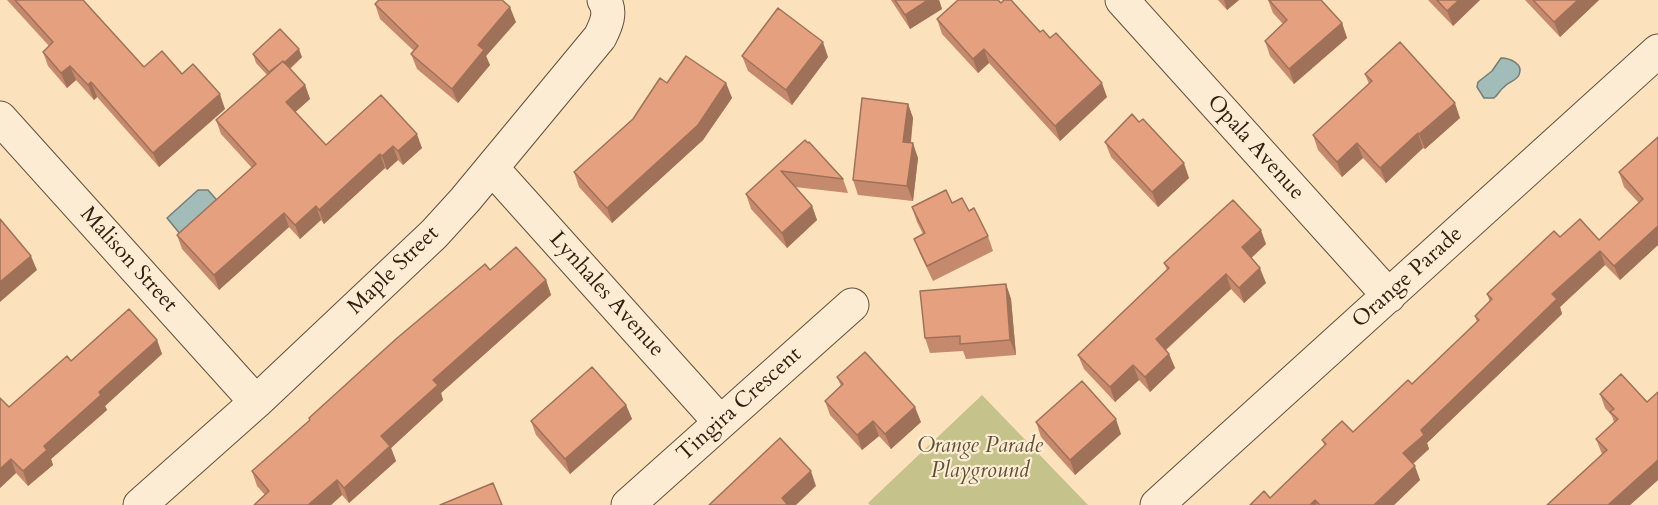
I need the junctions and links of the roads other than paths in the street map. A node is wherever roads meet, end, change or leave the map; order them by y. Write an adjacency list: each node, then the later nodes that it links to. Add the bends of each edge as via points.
1 (1122, 0): 6 (street, Opala Avenue)
2 (607, 3): 5 (street, Maple Street, via 607,23 600,38)
3 (1658, 51): 6 (street, Orange Parade)
4 (0, 118): 8 (street, Malison Street)
5 (492, 168): 8 (street, Maple Street, via 434,234); 9 (street, Lynhales Avenue)
6 (1389, 296): 12 (street, Orange Parade)
7 (852, 305): 9 (street, Tingira Crescent)
8 (256, 402): 10 (street, Maple Street)
9 (720, 422): 11 (street, Tingira Crescent)
10 (140, 505)
11 (628, 505)
12 (1157, 505)

